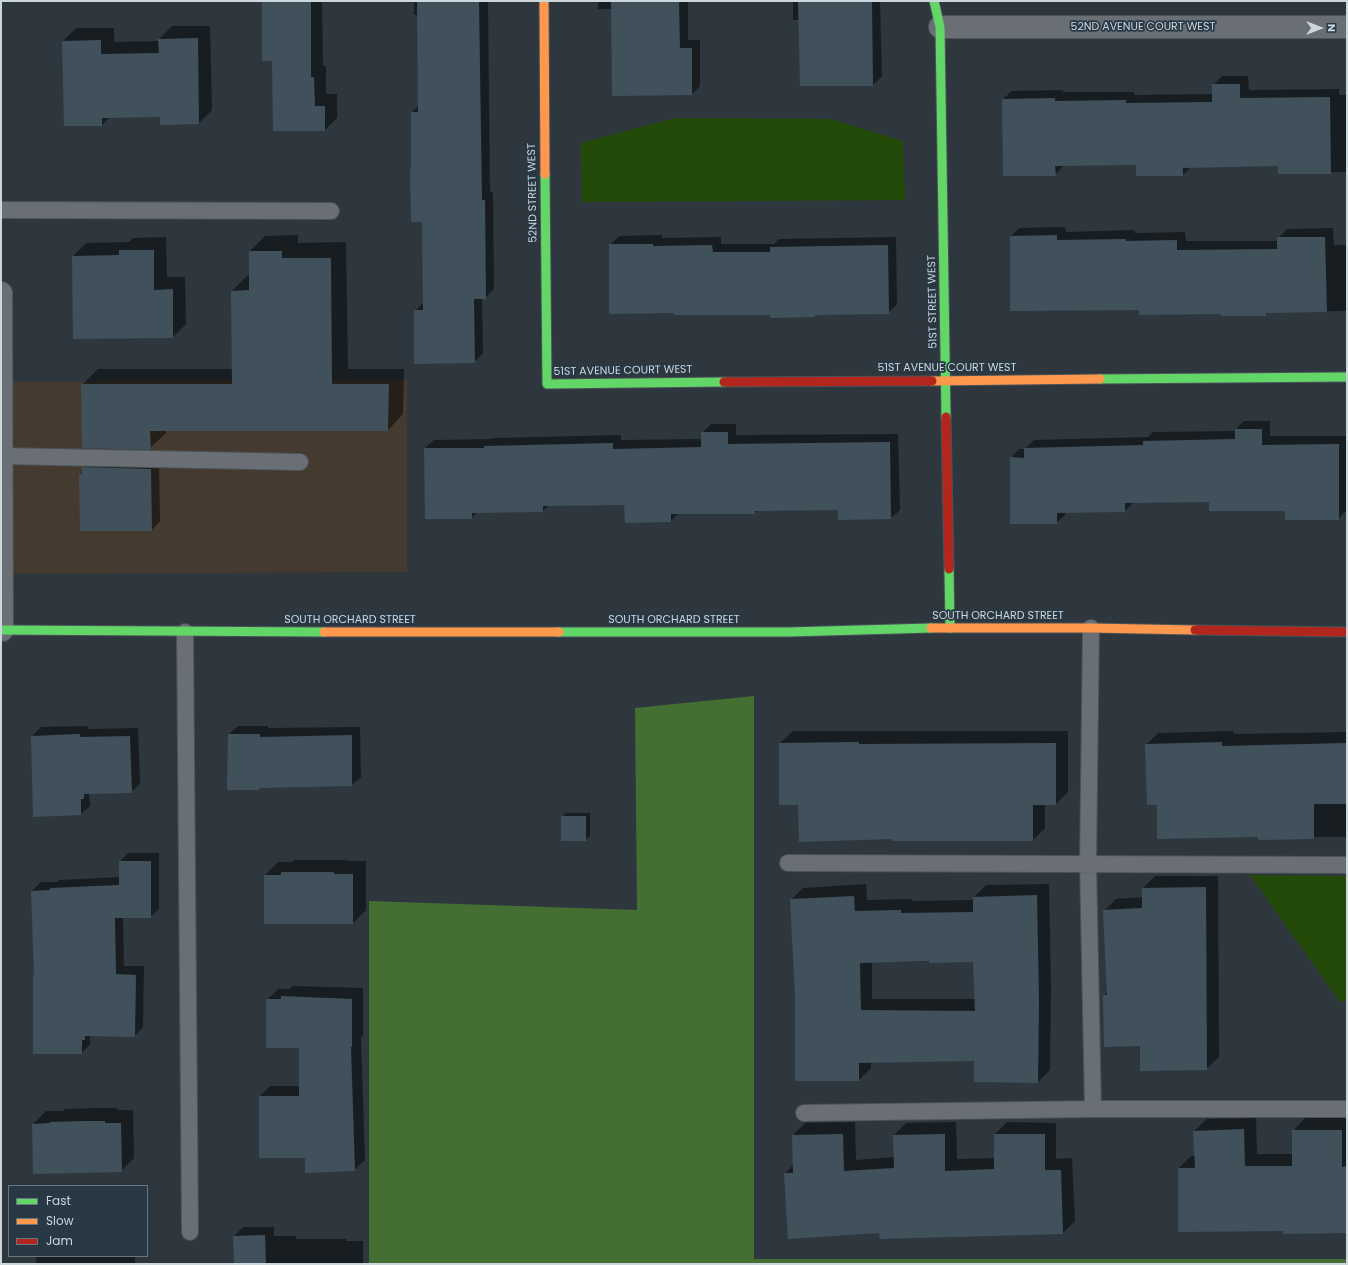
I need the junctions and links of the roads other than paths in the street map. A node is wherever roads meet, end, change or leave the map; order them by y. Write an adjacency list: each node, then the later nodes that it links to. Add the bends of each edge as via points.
1 (544, 1): 10 (street, 52ND STREET WEST)
2 (934, 1): 4 (street, 51ST STREET WEST)
3 (1347, 26): 4 (street, 52ND AVENUE COURT WEST)
4 (940, 27): 9 (street, 51ST STREET WEST)
5 (1, 210): 6 (lane)
6 (331, 211)
7 (1, 293): 11 (street)
8 (1347, 377): 9 (street, 51ST AVENUE COURT WEST)
9 (946, 380): 10 (street, 51ST AVENUE COURT WEST); 14 (street, 51ST STREET WEST)
10 (547, 384)
11 (1, 410): 12 (street)
12 (1, 456): 13 (lane); 16 (street)
13 (300, 462)
14 (950, 628): 15 (street, SOUTH ORCHARD STREET); 17 (street, SOUTH ORCHARD STREET, via 789,632)
15 (1091, 628): 18 (street, SOUTH ORCHARD STREET); 20 (lane)
16 (2, 630): 17 (street, SOUTH ORCHARD STREET)
17 (185, 632): 25 (lane)
18 (1347, 632)
19 (788, 864): 20 (lane)
20 (1088, 864): 21 (lane); 22 (lane)
21 (1347, 865)
22 (1093, 1109): 23 (lane); 24 (lane)
23 (1347, 1109)
24 (804, 1113)
25 (190, 1232)

